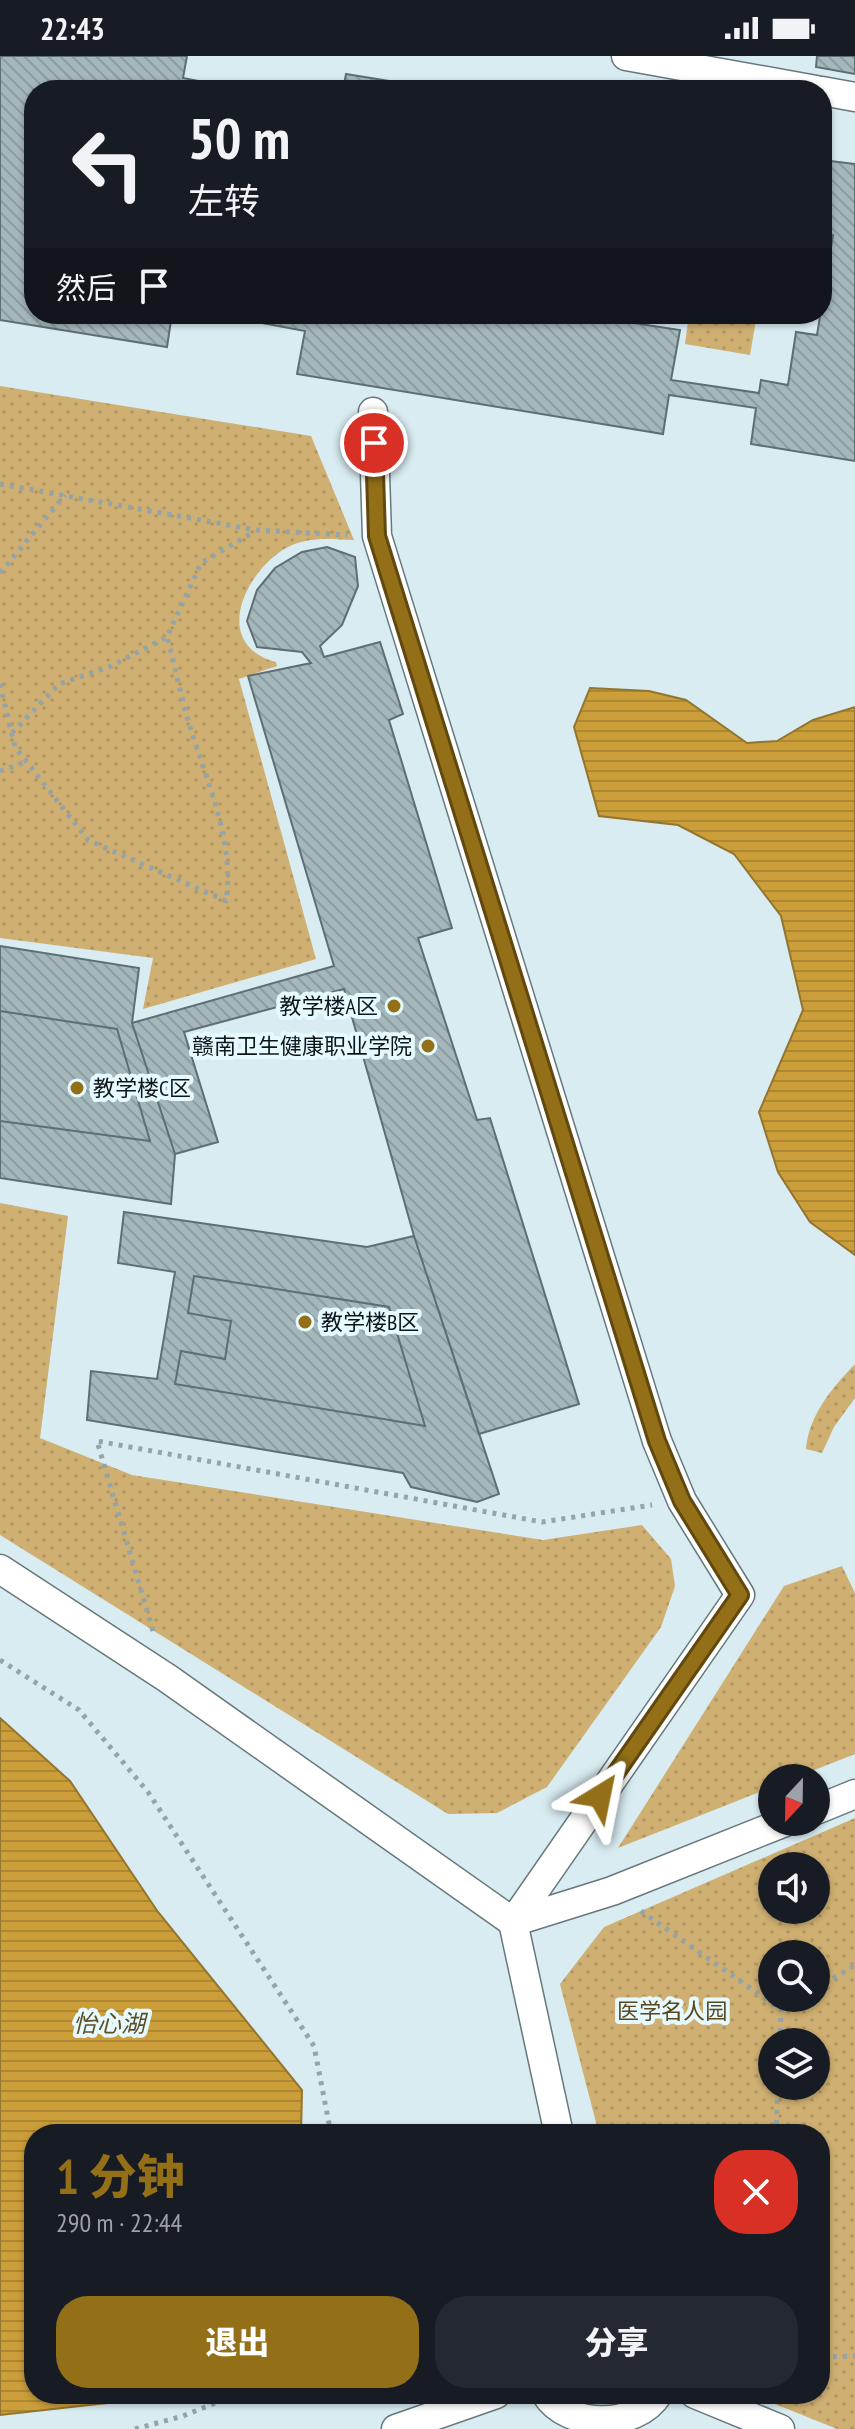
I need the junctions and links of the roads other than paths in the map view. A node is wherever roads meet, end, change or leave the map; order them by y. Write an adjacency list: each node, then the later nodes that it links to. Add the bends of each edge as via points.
1 (626, 56): 2 (street)
2 (762, 80)
3 (832, 93): 4 (street)
4 (855, 97)
5 (373, 412): 10 (street, via 377,536 657,1441 682,1501 740,1595)
6 (0, 1569): 10 (street, via 167,1678)
7 (855, 1794): 8 (street)
8 (830, 1804)
9 (758, 1833): 10 (street, via 612,1891)
10 (513, 1922): 11 (street)
11 (557, 2124)
12 (467, 2404): 16 (street)
13 (555, 2404): 14 (street, via 583,2424 603,2427 623,2423)
14 (650, 2404)
15 (719, 2404): 17 (street)
16 (396, 2429)
17 (780, 2429)

